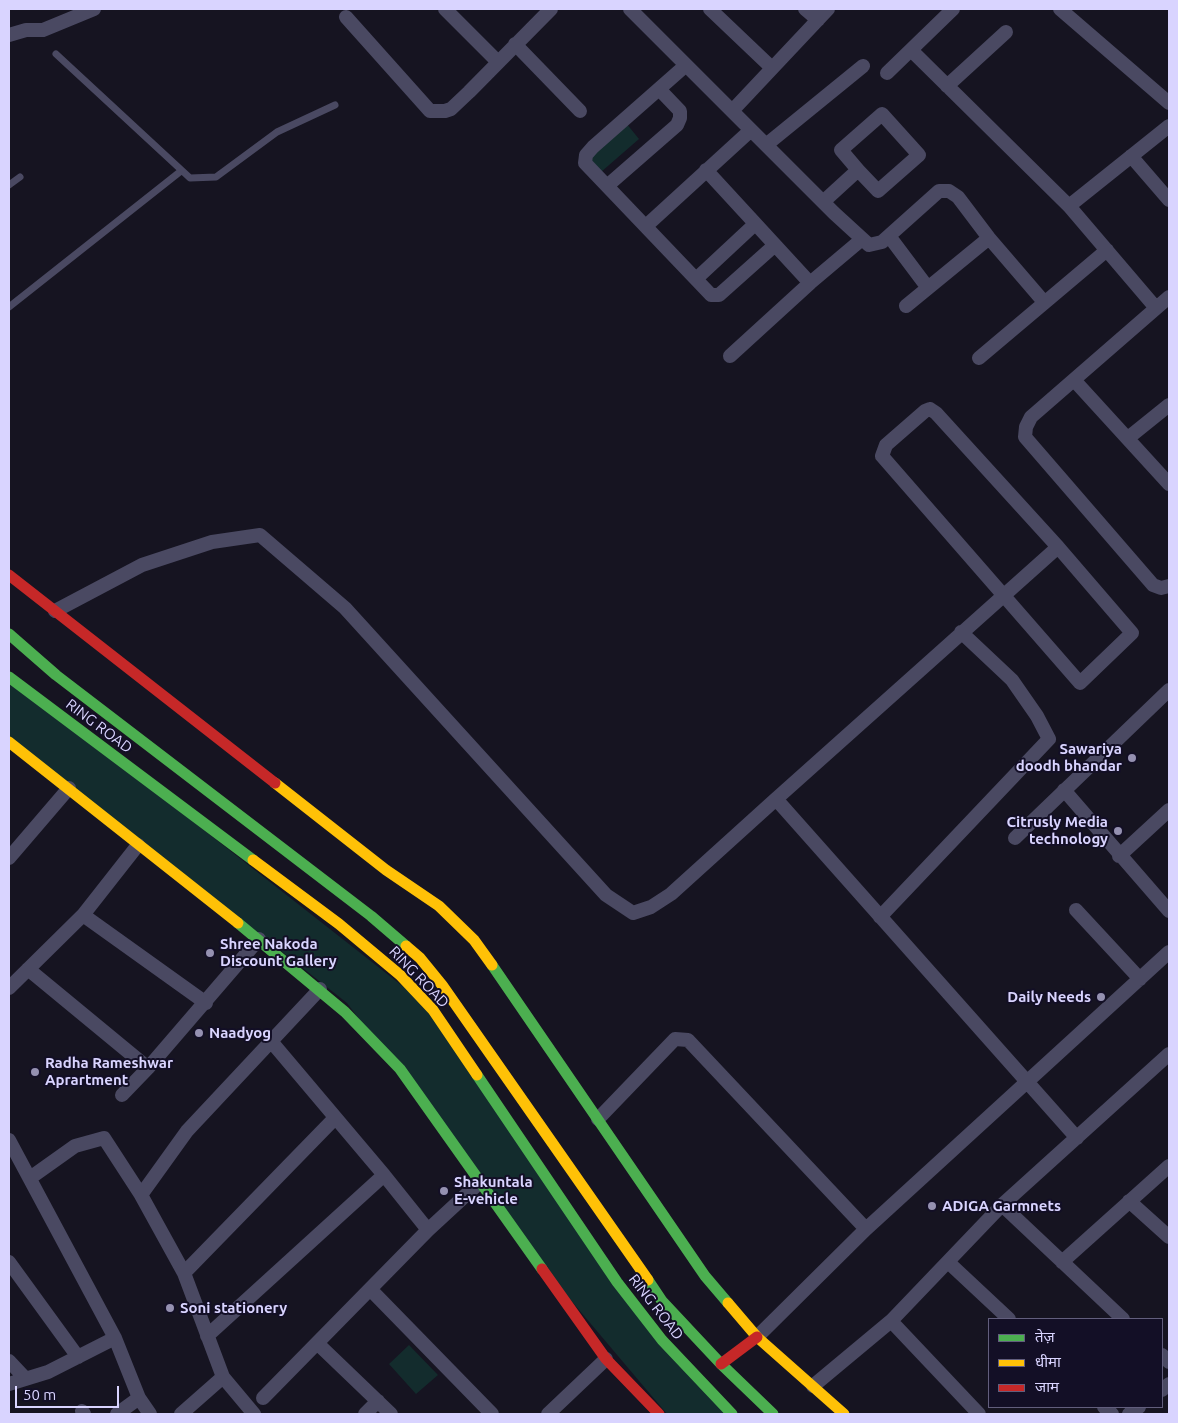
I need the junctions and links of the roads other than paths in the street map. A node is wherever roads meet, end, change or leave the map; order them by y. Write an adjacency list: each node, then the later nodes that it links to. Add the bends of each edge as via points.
1 (94, 9): 13 (street, via 43,30)
2 (445, 9): 17 (street)
3 (551, 9): 14 (street)
4 (630, 9): 18 (street)
5 (710, 9): 20 (street)
6 (805, 9): 11 (street)
7 (828, 9): 11 (street)
8 (953, 9): 15 (street)
9 (1060, 9): 24 (street)
10 (346, 18): 17 (street, via 430,111 451,109)
11 (818, 20): 20 (street)
12 (1006, 32): 22 (street)
13 (9, 35)
14 (514, 44): 17 (street); 26 (street)
15 (911, 50): 21 (street); 22 (street)
16 (56, 54): 34 (lane)
17 (498, 62)
18 (685, 66): 23 (street); 27 (street)
19 (863, 66): 30 (street)
20 (772, 68): 27 (street)
21 (887, 73)
22 (948, 86): 40 (street)
23 (659, 89): 37 (street, via 680,111 677,125); 37 (street, via 586,156 585,162)
24 (1169, 103)
25 (335, 105): 34 (lane, via 271,136 216,178 190,178)
26 (580, 111)
27 (732, 111): 29 (street)
28 (1169, 126): 31 (street)
29 (751, 130): 30 (street); 32 (street)
30 (766, 145): 39 (street)
31 (1131, 156): 38 (street); 40 (street)
32 (706, 170): 41 (street); 42 (street)
33 (858, 170): 33 (street, via 878,191 919,155 882,114 841,150); 39 (street)
34 (181, 171): 54 (lane)
35 (20, 177): 36 (lane)
36 (9, 185)
37 (608, 186): 42 (street)
38 (1169, 200)
39 (823, 202): 45 (street)
40 (1069, 206): 47 (street)
41 (755, 224): 46 (street); 48 (street)
42 (646, 226): 48 (street)
43 (889, 236): 44 (street, via 945,189 958,197); 45 (street, via 873,246); 50 (street)
44 (989, 238): 50 (street); 52 (street)
45 (862, 240): 49 (street)
46 (775, 246): 48 (street, via 719,295 711,295); 49 (street)
47 (1107, 250): 52 (street); 55 (street)
48 (696, 279)
49 (810, 283): 56 (street)
50 (928, 288): 53 (street)
51 (1169, 297): 55 (street)
52 (1044, 302): 57 (street)
53 (906, 306)
54 (9, 307)
55 (1156, 308): 58 (street)
56 (730, 356)
57 (980, 358)
58 (1074, 380): 60 (street); 64 (street, via 1031,417 1025,437 1153,585)
59 (1169, 405): 60 (street)
60 (1128, 438): 61 (street)
61 (1169, 484)
62 (1058, 546): 65 (street); 65 (street, via 1132,633 1080,683); 65 (street, via 930,409 886,445 882,456)
63 (9, 574): 66 (street)
64 (1169, 586)
65 (1002, 596): 67 (street)
66 (55, 610): 75 (street, via 142,564 212,542 260,535 345,608 606,895 633,913 671,894); 98 (street, via 379,864 439,906 474,940)
67 (961, 632): 75 (street); 84 (street, via 1012,680 1049,739)
68 (9, 634): 126 (street, RING ROAD, via 56,675 372,916 420,958 662,1301)
69 (12, 679): 71 (street); 143 (street, RING ROAD, via 339,924 400,975 433,1010 617,1282 662,1340)
70 (1169, 690): 74 (street)
71 (9, 692)
72 (9, 742): 73 (street)
73 (69, 788): 78 (street); 80 (street)
74 (1064, 790): 77 (street); 79 (street)
75 (776, 799): 84 (street)
76 (1169, 810): 79 (street)
77 (1015, 838)
78 (138, 845): 83 (street); 85 (street)
79 (1119, 856): 82 (street)
80 (9, 858)
81 (1076, 910): 88 (street)
82 (1169, 911)
83 (83, 915): 87 (street); 91 (street)
84 (880, 916): 95 (street)
85 (259, 939): 90 (street); 91 (street)
86 (1169, 952): 88 (street)
87 (28, 969): 89 (street); 94 (street)
88 (1140, 979): 95 (street)
89 (9, 988)
90 (320, 989): 92 (street); 104 (street, via 400,1069)
91 (206, 1003): 94 (street)
92 (270, 1040): 97 (street); 105 (street, via 187,1131)
93 (1169, 1054): 99 (street)
94 (148, 1068): 96 (street)
95 (1028, 1083): 99 (street); 108 (street)
96 (122, 1095)
97 (335, 1118): 102 (street); 114 (street)
98 (598, 1119): 108 (street, via 675,1039 688,1040); 120 (street, via 704,1276)
99 (1077, 1138): 107 (street)
100 (9, 1140): 103 (street)
101 (1169, 1166): 106 (street)
102 (384, 1175): 109 (street); 119 (street)
103 (30, 1178): 105 (street, via 75,1146 104,1138); 121 (street)
104 (480, 1182): 109 (street); 124 (street)
105 (141, 1195): 114 (street)
106 (1129, 1201): 110 (street); 113 (street)
107 (1002, 1205): 112 (street); 113 (street)
108 (866, 1229): 120 (street)
109 (428, 1230): 115 (street)
110 (1169, 1237)
111 (9, 1262): 123 (street)
112 (948, 1262): 116 (street); 118 (street)
113 (1062, 1262): 117 (street)
114 (184, 1273): 119 (street)
115 (370, 1289): 122 (street); 140 (street)
116 (1008, 1318)
117 (1122, 1318)
118 (891, 1321): 130 (street); 146 (street)
119 (208, 1336): 127 (street)
120 (757, 1336): 126 (street); 130 (street)
121 (115, 1338): 123 (street); 131 (street)
122 (317, 1343): 132 (street); 133 (street)
123 (78, 1357): 128 (street, via 48,1372)
124 (606, 1359): 141 (street); 142 (street)
125 (9, 1361): 128 (street)
126 (721, 1364): 144 (street, RING ROAD)
127 (223, 1377): 136 (street); 137 (street)
128 (25, 1378): 129 (street)
129 (9, 1384)
130 (814, 1386): 145 (street)
131 (139, 1398): 134 (street); 135 (street)
132 (263, 1398)
133 (378, 1401): 138 (street); 139 (street)
134 (117, 1414)
135 (150, 1414)
136 (181, 1414)
137 (254, 1414)
138 (365, 1414)
139 (391, 1414)
140 (492, 1414)
141 (548, 1414)
142 (658, 1414)
143 (732, 1414)
144 (773, 1414)
145 (844, 1414)
146 (980, 1414)

